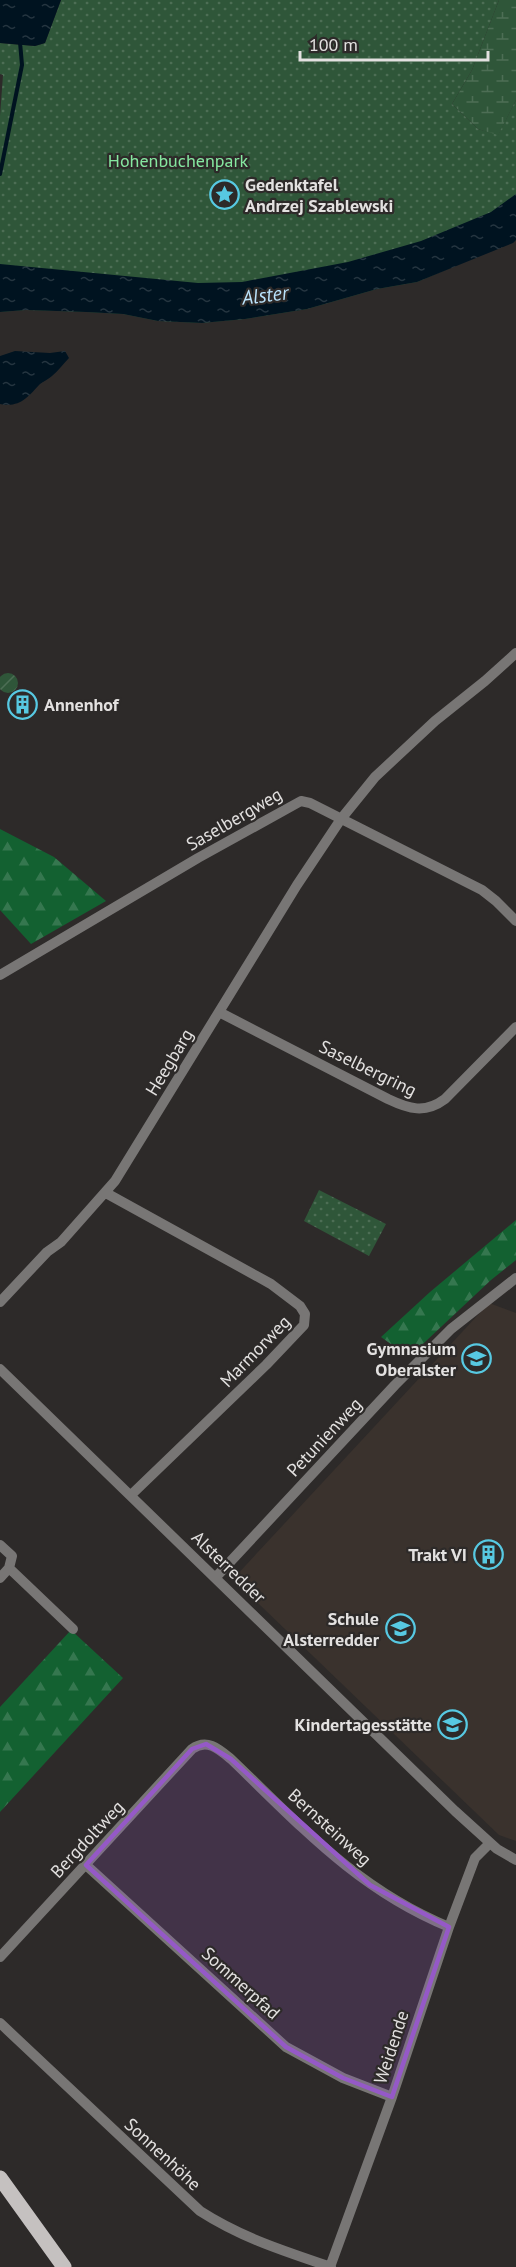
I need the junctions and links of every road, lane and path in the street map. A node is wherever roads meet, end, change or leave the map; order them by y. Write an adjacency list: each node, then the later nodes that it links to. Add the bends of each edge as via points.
1 (516, 653): 2 (street, via 375,777)
2 (341, 819): 3 (street, via 482,890); 4 (street, Saselbergweg, via 310,803 298,802); 5 (street, Heegbarg)
3 (516, 921)
4 (0, 975)
5 (219, 1012): 6 (street, Saselbergring, via 394,1102 417,1110 445,1099); 7 (street, Heegbarg)
6 (516, 1027)
7 (106, 1193): 9 (street, Heegbarg); 11 (street, Marmorweg, via 271,1284 305,1314 304,1324 281,1349)
8 (516, 1278): 14 (street, Petunienweg, via 451,1329)
9 (0, 1302)
10 (0, 1369): 11 (street, Alsterredder)
11 (131, 1495): 14 (street, Alsterredder)
12 (0, 1545): 13 (street, via 12,1556)
13 (9, 1568): 15 (street); 16 (street)
14 (216, 1577): 18 (street, Alsterredder)
15 (0, 1578)
16 (73, 1629)
17 (198, 1745): 20 (street, Bergdoltweg); 21 (street, Bernsteinweg, via 221,1750 323,1847 370,1885)
18 (490, 1843): 19 (street, Alsterredder); 21 (street, Weidende, via 475,1858)
19 (516, 1860)
20 (86, 1865): 22 (street, Bergdoltweg); 24 (street, Sommerpfad, via 286,2047 343,2078)
21 (448, 1927): 24 (street, Weidende)
22 (0, 1957)
23 (0, 2023): 27 (street, Sonnenhöhe, via 200,2211 227,2229 266,2246)
24 (392, 2097): 27 (street, Weidende)
25 (0, 2178): 26 (main road)
26 (64, 2267)
27 (331, 2267)

